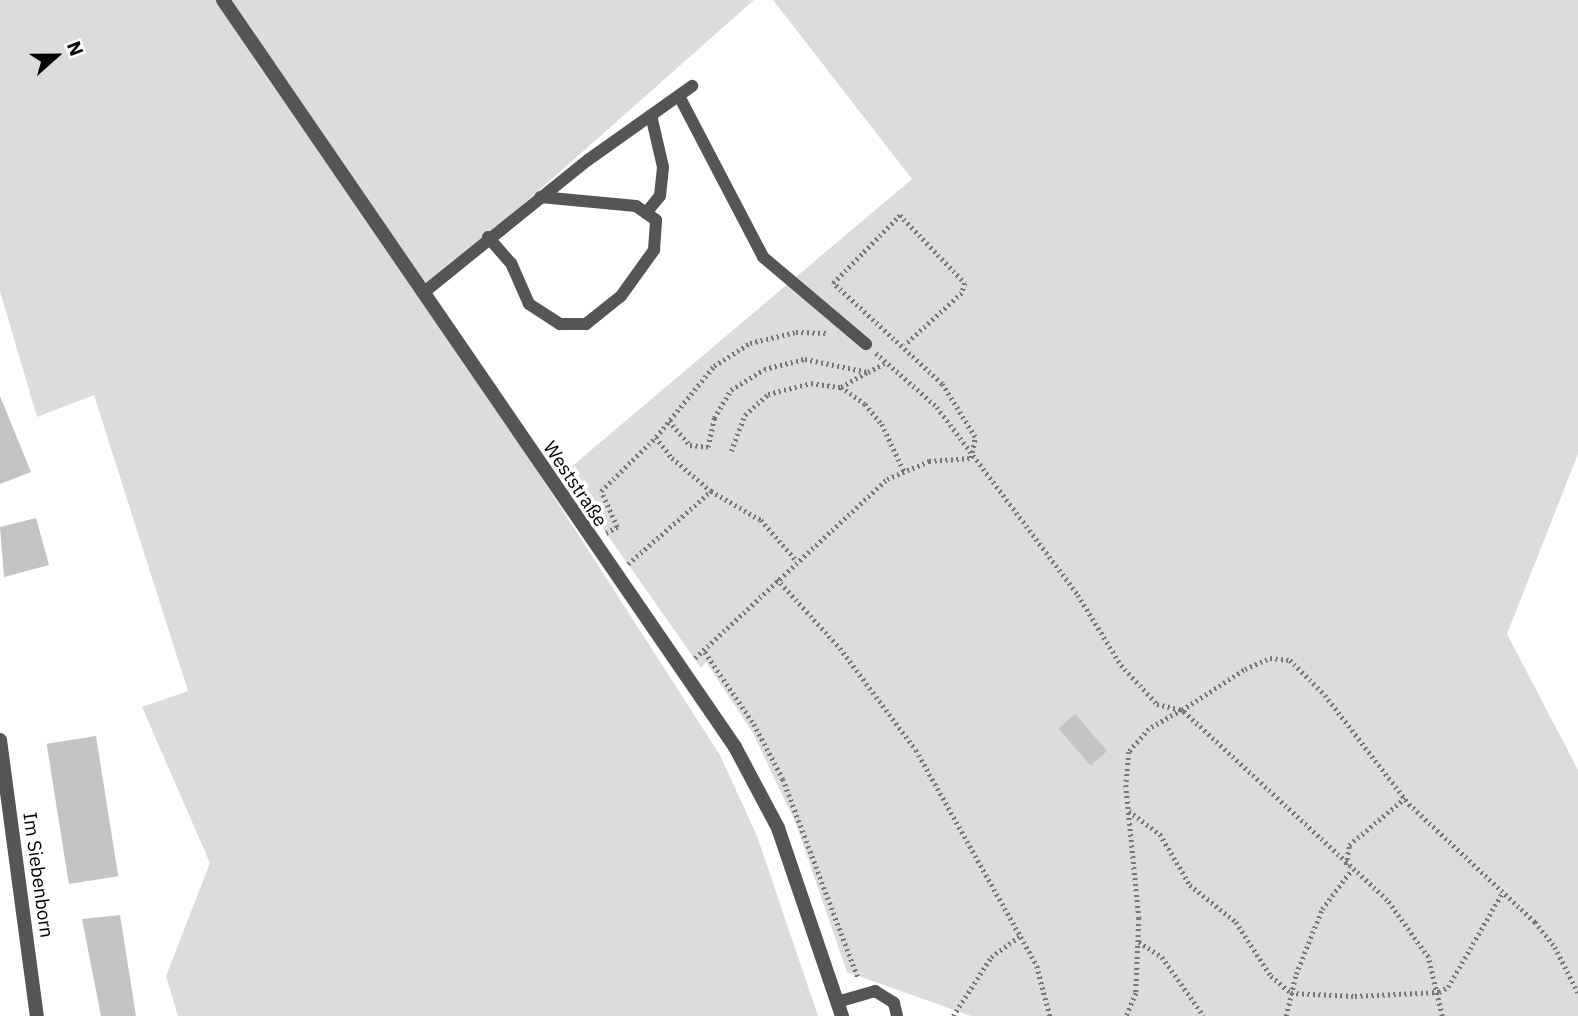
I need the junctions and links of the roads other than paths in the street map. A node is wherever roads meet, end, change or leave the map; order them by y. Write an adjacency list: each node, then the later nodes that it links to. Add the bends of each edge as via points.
1 (223, 0): 8 (street, Weststraße)
2 (692, 86): 3 (lane)
3 (679, 96): 4 (lane); 9 (lane, via 763,257)
4 (651, 115): 5 (lane); 6 (lane, via 663,167 660,196)
5 (540, 197): 6 (lane, via 636,206); 7 (lane)
6 (646, 213): 7 (lane, via 656,220 654,250 621,296 586,324 561,324 529,304 511,263)
7 (488, 237): 8 (lane)
8 (422, 293): 11 (street, Weststraße, via 735,747 778,828)
9 (866, 344)
10 (0, 740): 12 (street, Im Siebenborn)
11 (839, 1009): 13 (lane, via 875,991 894,1003)
12 (37, 1016)
13 (897, 1016)

